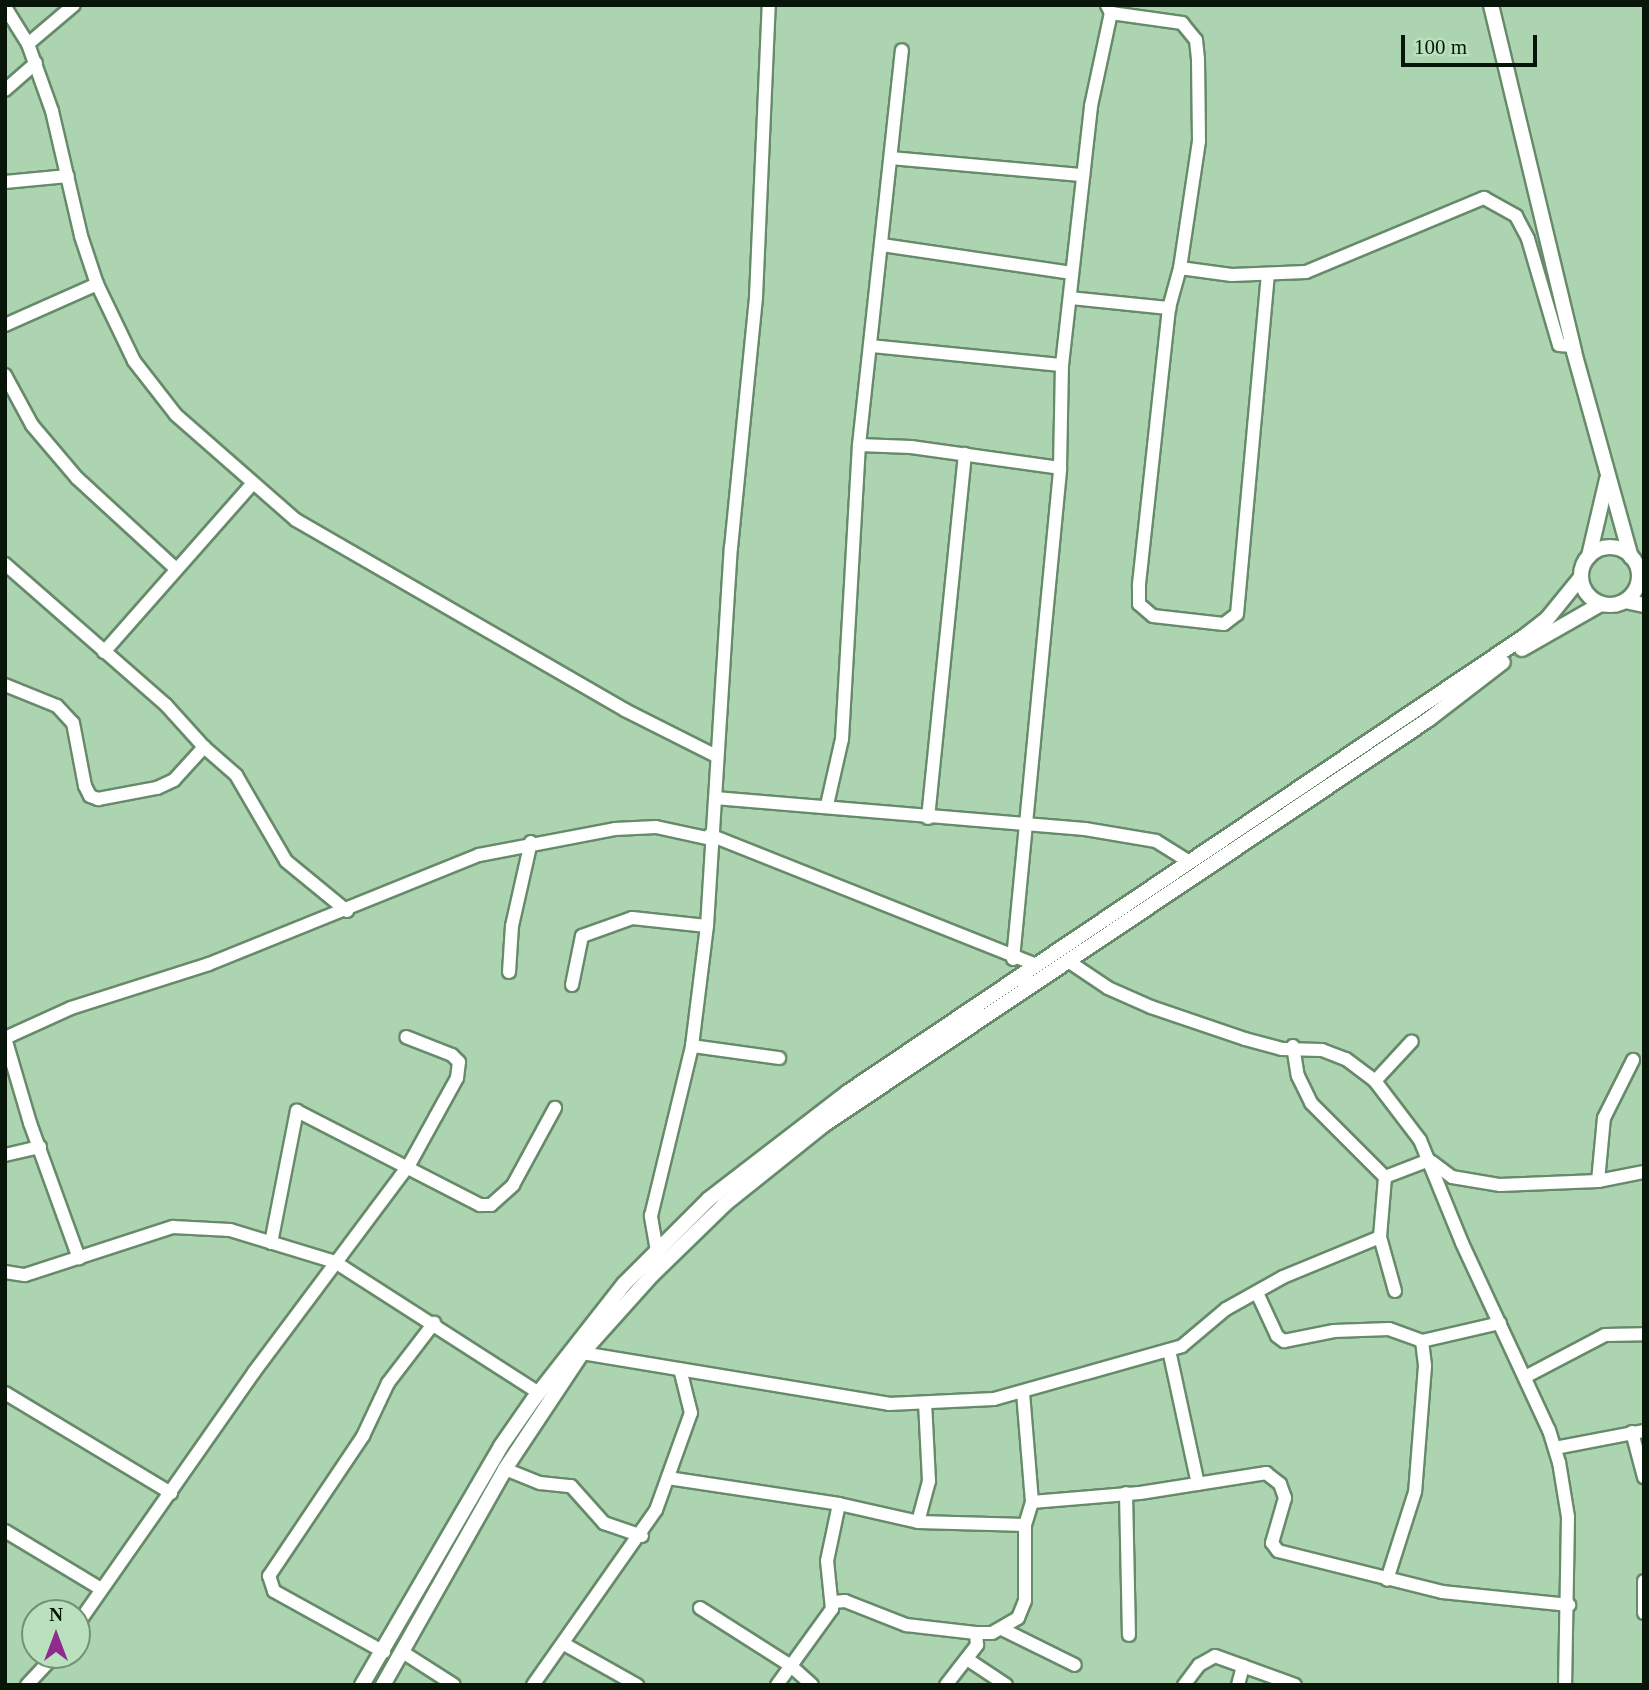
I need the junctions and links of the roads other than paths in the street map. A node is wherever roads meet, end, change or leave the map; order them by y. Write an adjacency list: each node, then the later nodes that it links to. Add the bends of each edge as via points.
1 (74, 5): 6 (street)
2 (769, 5): 42 (street, via 756,297)
3 (1491, 5): 23 (main road)
4 (5, 7): 6 (street)
5 (1109, 9): 11 (street); 15 (street, via 1171,19 1191,30 1196,40 1199,141)
6 (28, 44): 8 (street)
7 (902, 50): 10 (street)
8 (36, 63): 9 (street); 12 (street)
9 (5, 90)
10 (891, 158): 11 (street); 14 (street)
11 (1083, 175): 16 (street)
12 (68, 176): 13 (street); 18 (street)
13 (5, 182)
14 (882, 245): 16 (street); 22 (street)
15 (1180, 268): 17 (street); 20 (street)
16 (1072, 274): 19 (street)
17 (1268, 275): 20 (street, via 1237,614 1224,625 1153,616 1139,604); 23 (street, via 1334,264 1398,230 1484,198 1516,216 1528,239 1559,345)
18 (97, 284): 21 (street); 30 (street, via 134,361 161,396)
19 (1070, 298): 20 (street); 24 (street)
20 (1169, 308)
21 (5, 325)
22 (871, 346): 24 (street); 26 (street)
23 (1572, 346): 29 (main road)
24 (1062, 365): 28 (street)
25 (5, 375): 34 (street, via 32,425 77,478)
26 (859, 445): 27 (street); 44 (street, via 842,738)
27 (965, 454): 28 (street); 45 (street)
28 (1060, 468): 46 (street, via 1040,707)
29 (1607, 478): 31 (main road); 33 (main road)
30 (252, 484): 34 (street); 42 (street, via 296,520 382,571 625,710)
31 (1589, 556): 33 (main road, via 1615,548); 35 (main road)
32 (5, 565): 39 (street)
33 (1637, 566): 36 (main road, via 1637,585)
34 (176, 569): 39 (street)
35 (1581, 577): 37 (main road, via 1583,589); 49 (main road, via 1547,619 1525,636)
36 (1625, 601): 37 (main road); 38 (main road)
37 (1601, 604): 53 (main road, via 1511,657 1429,719)
38 (1644, 605)
39 (104, 652): 41 (street, via 166,705)
40 (5, 685): 41 (street, via 57,706 73,723 79,734 85,786 90,796 98,799 157,788 174,780)
41 (204, 747): 50 (street, via 236,775 286,861)
42 (716, 756): 43 (street)
43 (715, 798): 44 (street); 47 (street)
44 (827, 805): 45 (street)
45 (928, 818): 46 (street)
46 (1024, 827): 49 (street, via 1085,829 1156,841); 52 (street)
47 (711, 837): 48 (street, via 656,827); 51 (street); 52 (street)
48 (531, 842): 50 (street, via 479,855); 55 (street, via 512,926)
49 (1191, 862): 54 (main road)
50 (347, 911): 58 (street, via 209,964 118,990)
51 (707, 926): 56 (street, via 632,918 590,932 579,943); 60 (street)
52 (1013, 959): 54 (street)
53 (1068, 961): 61 (street, via 1108,988 1151,1007 1245,1039 1282,1049); 86 (main road, via 788,1151 653,1273)
54 (1036, 965): 75 (main road, via 791,1132 709,1199)
55 (509, 972)
56 (572, 985)
57 (406, 1037): 69 (street, via 453,1055 460,1068)
58 (5, 1038): 66 (street)
59 (1412, 1041): 64 (street)
60 (692, 1046): 62 (street); 75 (street, via 651,1216)
61 (1293, 1046): 64 (street, via 1346,1059); 71 (street, via 1298,1076 1311,1103)
62 (779, 1058)
63 (1633, 1060): 72 (street, via 1604,1118)
64 (1376, 1081): 68 (street, via 1420,1140)
65 (555, 1108): 69 (street, via 513,1185 491,1205 480,1205)
66 (40, 1147): 67 (street); 76 (street)
67 (5, 1155)
68 (1429, 1160): 71 (street); 72 (street, via 1451,1177 1474,1183); 82 (street)
69 (409, 1165): 74 (street, via 297,1111); 77 (street)
70 (1644, 1172): 72 (street)
71 (1385, 1177): 73 (street)
72 (1598, 1181)
73 (1380, 1237): 79 (street); 80 (street, via 1283,1277)
74 (271, 1242): 76 (street, via 194,1225 154,1231); 77 (street)
75 (657, 1251): 91 (main road, via 577,1340)
76 (79, 1258): 78 (street, via 25,1275)
77 (335, 1262): 81 (street); 99 (street)
78 (5, 1272)
79 (1395, 1291)
80 (1258, 1295): 84 (street, via 1277,1336 1284,1341 1334,1331 1389,1329); 85 (street, via 1226,1309 1182,1346)
81 (434, 1322): 91 (street); 119 (street, via 388,1383 363,1436 269,1576 274,1591)
82 (1500, 1323): 84 (street); 88 (street)
83 (1644, 1334): 88 (street, via 1605,1335)
84 (1422, 1341): 107 (street, via 1425,1366 1415,1492)
85 (1169, 1350): 89 (street); 98 (street)
86 (582, 1353): 87 (street); 95 (main road)
87 (680, 1369): 92 (street, via 889,1404); 97 (street, via 691,1413)
88 (1525, 1377): 94 (street)
89 (1023, 1392): 92 (street); 101 (street)
90 (5, 1393): 99 (street)
91 (539, 1393): 119 (main road, via 494,1458)
92 (925, 1403): 103 (street, via 929,1481)
93 (1638, 1432): 94 (street); 96 (street)
94 (1555, 1448): 112 (street, via 1568,1517)
95 (505, 1469): 106 (street, via 540,1483 571,1486 604,1523); 120 (main road)
96 (1644, 1477)
97 (668, 1478): 102 (street); 106 (street)
98 (1198, 1484): 100 (street); 107 (street, via 1230,1476 1275,1477 1285,1498 1272,1543 1278,1551)
99 (171, 1493): 109 (street)
100 (1126, 1493): 101 (street); 117 (street)
101 (1032, 1502): 104 (street)
102 (839, 1504): 103 (street); 110 (street, via 827,1561)
103 (918, 1522): 104 (street)
104 (1025, 1525): 115 (street, via 1025,1601 1018,1618)
105 (5, 1531): 109 (street)
106 (642, 1536): 118 (street)
107 (1387, 1580): 112 (street, via 1466,1597)
108 (1644, 1581): 114 (street)
109 (101, 1590): 111 (street)
110 (834, 1602): 116 (street, via 845,1601 906,1625); 123 (street)
111 (91, 1605)
112 (1569, 1605): 139 (street)
113 (700, 1608): 123 (street)
114 (1644, 1613)
115 (1002, 1629): 116 (street); 122 (street)
116 (976, 1633): 121 (street, via 977,1645)
117 (1129, 1635)
118 (565, 1644): 130 (street); 131 (street)
119 (384, 1652): 127 (main road)
120 (404, 1653): 128 (main road); 129 (street)
121 (967, 1660): 134 (street); 135 (street)
122 (1074, 1665)
123 (792, 1666): 132 (street); 133 (street)
124 (1243, 1666): 136 (street, via 1215,1656 1199,1665); 137 (street); 138 (street)
125 (42, 1669): 126 (street)
126 (27, 1685)
127 (362, 1685)
128 (383, 1685)
129 (454, 1685)
130 (533, 1685)
131 (637, 1685)
132 (777, 1685)
133 (812, 1685)
134 (946, 1685)
135 (1006, 1685)
136 (1184, 1685)
137 (1238, 1685)
138 (1295, 1685)
139 (1564, 1685)

